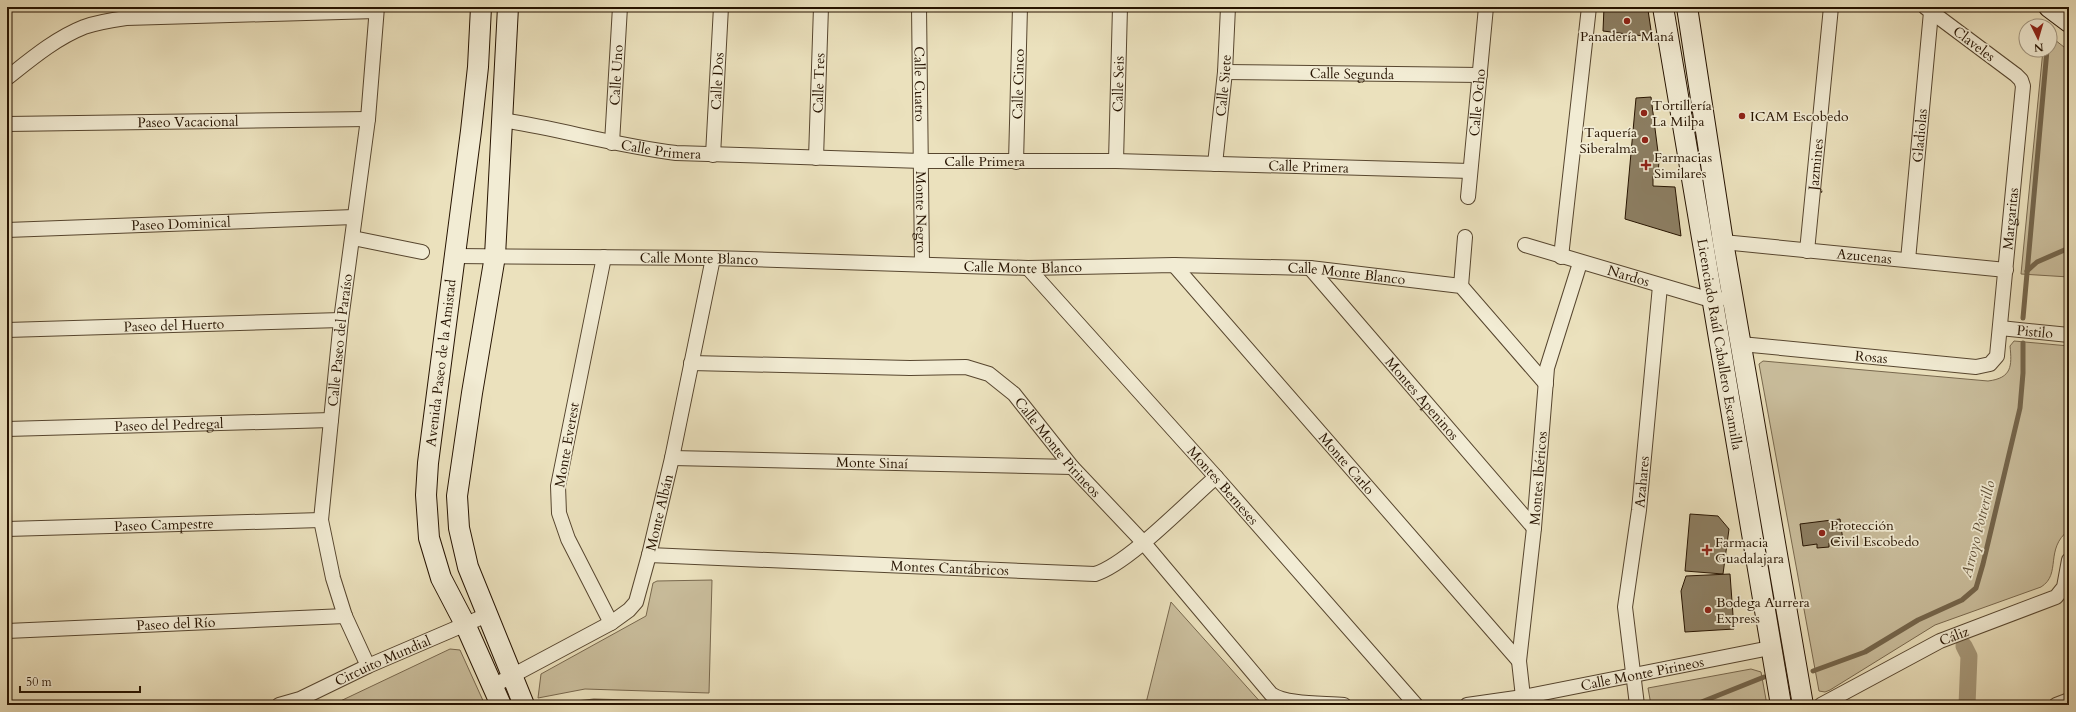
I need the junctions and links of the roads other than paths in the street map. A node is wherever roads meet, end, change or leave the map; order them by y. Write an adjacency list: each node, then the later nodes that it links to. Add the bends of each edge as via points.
1 (481, 7): 43 (street, Avenida Paseo de la Amistad, via 474,104)
2 (508, 7): 24 (street)
3 (620, 7): 26 (street, Calle Uno)
4 (721, 7): 27 (street, Calle Dos)
5 (822, 7): 28 (street, Calle Tres)
6 (919, 7): 29 (street, Calle Cuatro)
7 (1020, 7): 30 (street, Calle Cinco)
8 (1120, 7): 31 (street, Calle Seis)
9 (1228, 7): 19 (street, Calle Siete)
10 (1486, 7): 20 (street, Calle Ocho)
11 (1589, 7): 46 (street)
12 (1663, 7): 58 (street, Licenciado Raúl Caballero Escamilla)
13 (1687, 7): 39 (street, Licenciado Raúl Caballero Escamilla)
14 (1831, 7): 41 (street, Jazmines)
15 (2049, 7): 18 (street)
16 (376, 9): 21 (street, via 126,18 103,22 84,27 66,37 36,55); 23 (street, Calle Paseo del Paraíso)
17 (1928, 9): 22 (street, Claveles, via 2016,75); 48 (street, Gladiolas)
18 (2069, 22)
19 (1225, 72): 20 (street, Calle Segunda); 32 (street, Calle Siete)
20 (1480, 75): 33 (street, Calle Ocho)
21 (7, 78)
22 (2022, 83): 54 (street, Margaritas, via 2024,90)
23 (368, 119): 25 (street, Paseo Vacacional); 35 (street, Calle Paseo del Paraíso)
24 (502, 120): 26 (street, Calle Primera, via 560,130); 44 (street)
25 (7, 124)
26 (612, 143): 27 (street, Calle Primera, via 644,150)
27 (713, 155): 28 (street, Calle Primera)
28 (816, 158): 29 (street, Calle Primera)
29 (922, 161): 30 (street, Calle Primera); 50 (street, Monte Negro)
30 (1016, 162): 31 (street, Calle Primera)
31 (1116, 162): 32 (street, Calle Primera)
32 (1215, 164): 33 (street, Calle Primera)
33 (1470, 171): 34 (street, Calle Ocho)
34 (1468, 197)
35 (354, 217): 36 (street, Paseo Dominical); 38 (street, Calle Paseo del Paraíso)
36 (7, 230)
37 (1465, 237): 55 (street)
38 (353, 238): 42 (street); 59 (street, Calle Paseo del Paraíso)
39 (1723, 242): 41 (street, Azucenas); 57 (street, Licenciado Raúl Caballero Escamilla)
40 (1525, 245): 46 (street, Nardos)
41 (1807, 250): 48 (street, Azucenas)
42 (422, 252)
43 (454, 256): 44 (street, Calle Monte Blanco); 83 (street, Avenida Paseo de la Amistad, via 426,495 429,538 440,578)
44 (495, 256): 45 (street, Calle Monte Blanco); 80 (street, via 457,496 458,528 468,567)
45 (604, 257): 47 (street, Calle Monte Blanco); 82 (street, Monte Everest, via 558,486 559,513 568,539)
46 (1561, 257): 49 (street, Nardos)
47 (713, 258): 50 (street, Calle Monte Blanco); 65 (street, Monte Albán)
48 (1908, 260): 54 (street, Azucenas)
49 (1580, 263): 56 (street, Nardos); 66 (street, Montes Ibéricos, via 1547,368)
50 (922, 264): 52 (street, Calle Monte Blanco)
51 (1174, 265): 52 (street, Calle Monte Blanco); 53 (street, Calle Monte Blanco); 86 (street, Monte Carlo)
52 (1028, 268): 71 (street, Montes Berneses)
53 (1310, 268): 55 (street, Calle Monte Blanco); 73 (street, Montes Apeninos)
54 (2006, 270): 60 (street, Margaritas)
55 (1461, 286): 66 (street)
56 (1660, 286): 58 (street, Nardos); 88 (street, Azahares, via 1639,510 1624,607)
57 (1733, 297): 58 (street, Nardos); 63 (street, Licenciado Raúl Caballero Escamilla)
58 (1711, 300): 79 (street, Licenciado Raúl Caballero Escamilla)
59 (341, 320): 61 (street, Paseo del Huerto); 67 (street, Calle Paseo del Paraíso)
60 (2000, 328): 62 (street, Pistilo); 64 (street, Margaritas)
61 (7, 330)
62 (2069, 335)
63 (1741, 344): 64 (street, Rosas, via 1976,367 1986,366); 78 (street, Licenciado Raúl Caballero Escamilla)
64 (1997, 356)
65 (691, 363): 69 (street, Monte Albán); 70 (street, Calle Monte Pirineos, via 966,367 989,374 1004,384)
66 (1546, 384): 73 (street, Montes Ibéricos)
67 (332, 420): 68 (street, Paseo del Pedregal); 72 (street, Calle Paseo del Paraíso)
68 (7, 430)
69 (672, 458): 70 (street, Monte Sinaí); 76 (street, Monte Albán)
70 (1072, 466): 75 (street, Calle Monte Pirineos)
71 (1216, 477): 75 (street, Montes Cantábricos); 97 (street, Montes Berneses)
72 (322, 520): 74 (street, Paseo Campestre); 81 (street, Calle Paseo del Paraíso, via 333,578)
73 (1534, 528): 86 (street, Montes Ibéricos)
74 (7, 529)
75 (1143, 542): 76 (street, Montes Cantábricos, via 1107,570 1094,574); 96 (street, Calle Monte Pirineos, via 1271,694 1280,699)
76 (649, 555): 82 (street, Monte Albán, via 636,602)
77 (2069, 560): 102 (street, Cáliz, via 2064,587 2056,597 1940,641)
78 (1781, 574): 79 (street); 101 (street, Licenciado Raúl Caballero Escamilla)
79 (1758, 577): 85 (street, Licenciado Raúl Caballero Escamilla)
80 (487, 615): 83 (street, Circuito Mundial); 89 (street)
81 (344, 616): 84 (street, Paseo del Río); 87 (street, Calle Paseo del Paraíso)
82 (611, 623): 89 (street, Monte Albán)
83 (465, 624): 87 (street, Circuito Mundial); 90 (street, Avenida Paseo de la Amistad)
84 (7, 631)
85 (1770, 648): 88 (street, Calle Monte Pirineos); 100 (street, Licenciado Raúl Caballero Escamilla)
86 (1519, 661): 91 (street, Montes Ibéricos)
87 (368, 666): 94 (street, Circuito Mundial)
88 (1634, 676): 91 (street, Calle Monte Pirineos); 99 (street, Azahares)
89 (512, 677): 90 (street, Monte Albán); 93 (street)
90 (493, 686): 95 (street, Avenida Paseo de la Amistad)
91 (1523, 697): 98 (street, Calle Monte Pirineos)
92 (2069, 700): 103 (street)
93 (523, 701)
94 (280, 705)
95 (501, 705)
96 (1344, 705)
97 (1416, 705)
98 (1468, 705)
99 (1637, 705)
100 (1781, 705)
101 (1803, 705)
102 (1821, 705)
103 (2056, 705)

